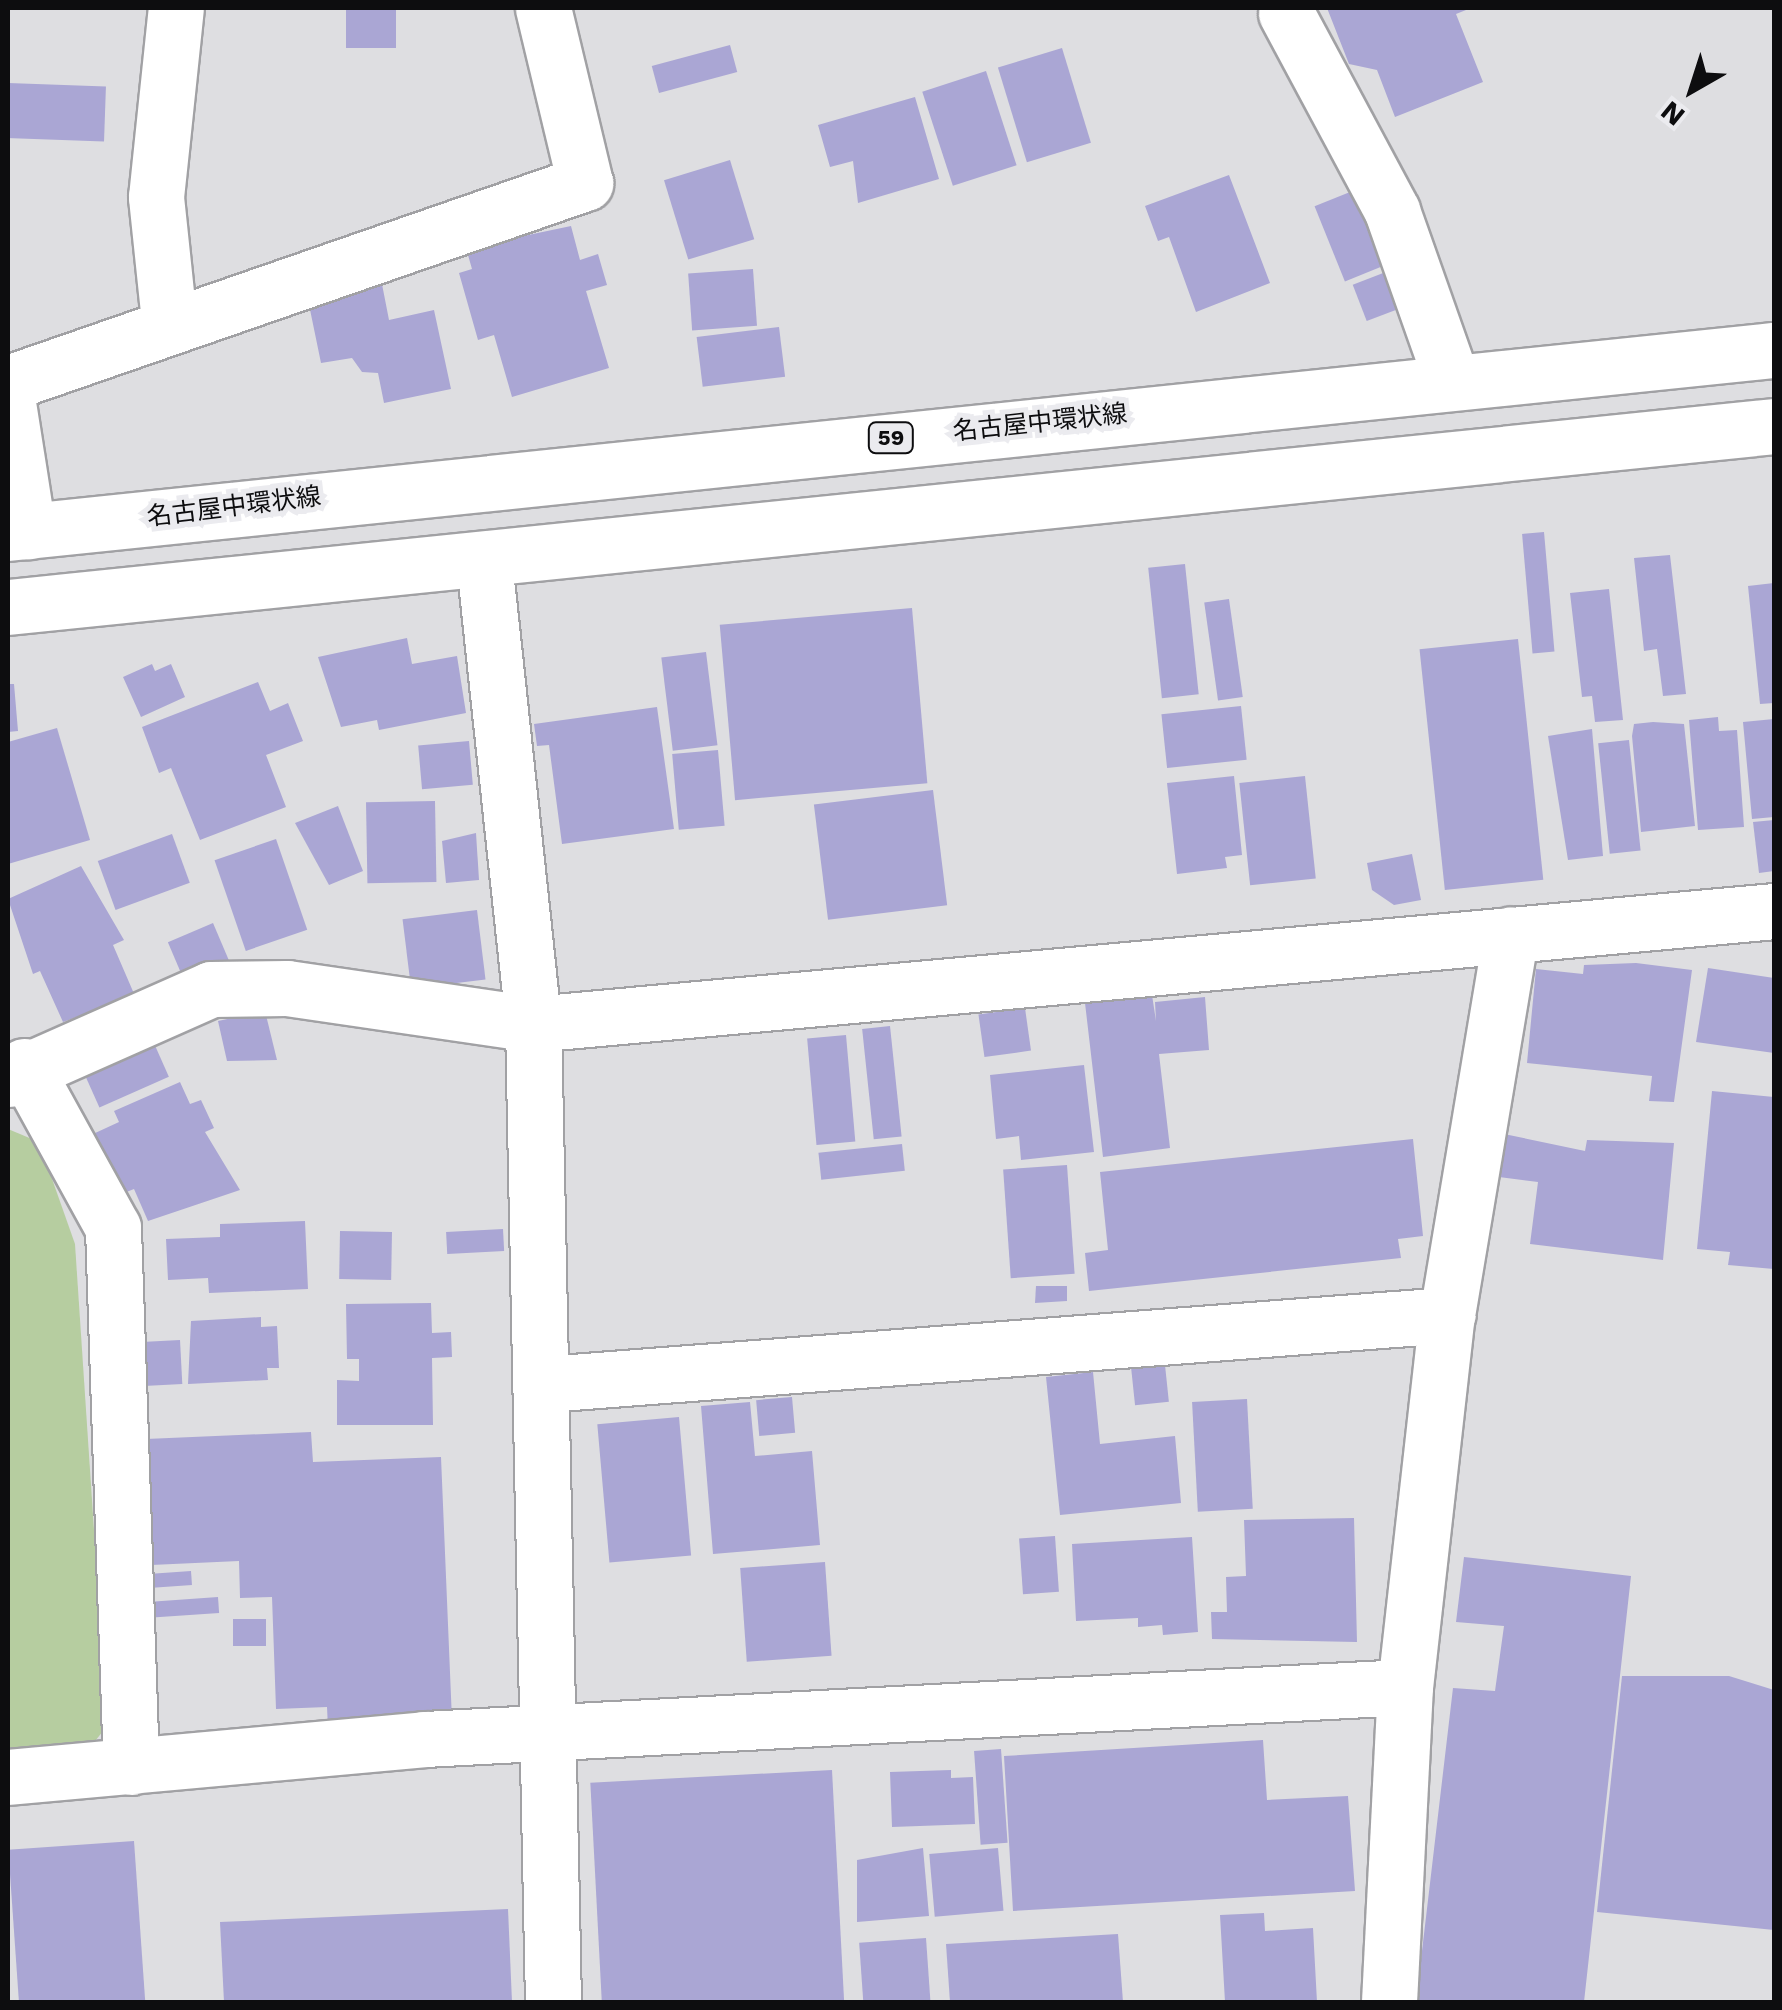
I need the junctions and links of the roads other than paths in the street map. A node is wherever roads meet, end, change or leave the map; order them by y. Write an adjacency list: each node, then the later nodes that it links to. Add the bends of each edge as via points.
1 (176, 8): 4 (street, via 156,196)
2 (542, 8): 4 (street, via 585,183)
3 (1286, 12): 7 (street, via 1392,211)
4 (170, 320): 6 (street)
5 (1774, 350): 7 (street, 名古屋中環状線 / 59)
6 (8, 382)
7 (1452, 382): 10 (street, 名古屋中環状線 / 59)
8 (8, 404): 10 (street)
9 (1774, 426): 11 (street)
10 (18, 532)
11 (484, 562): 12 (street); 15 (street)
12 (8, 607)
13 (1774, 911): 14 (street)
14 (1511, 934): 15 (street); 17 (street)
15 (533, 1024): 16 (street, via 287,988 211,988); 18 (street)
16 (16, 1072): 21 (street, via 113,1228)
17 (1448, 1316): 18 (street); 19 (street)
18 (546, 1384): 20 (street)
19 (1405, 1687): 20 (street); 24 (street)
20 (546, 1736): 21 (street); 23 (street)
21 (130, 1767): 22 (street)
22 (8, 1777)
23 (553, 2002)
24 (1389, 2002)

